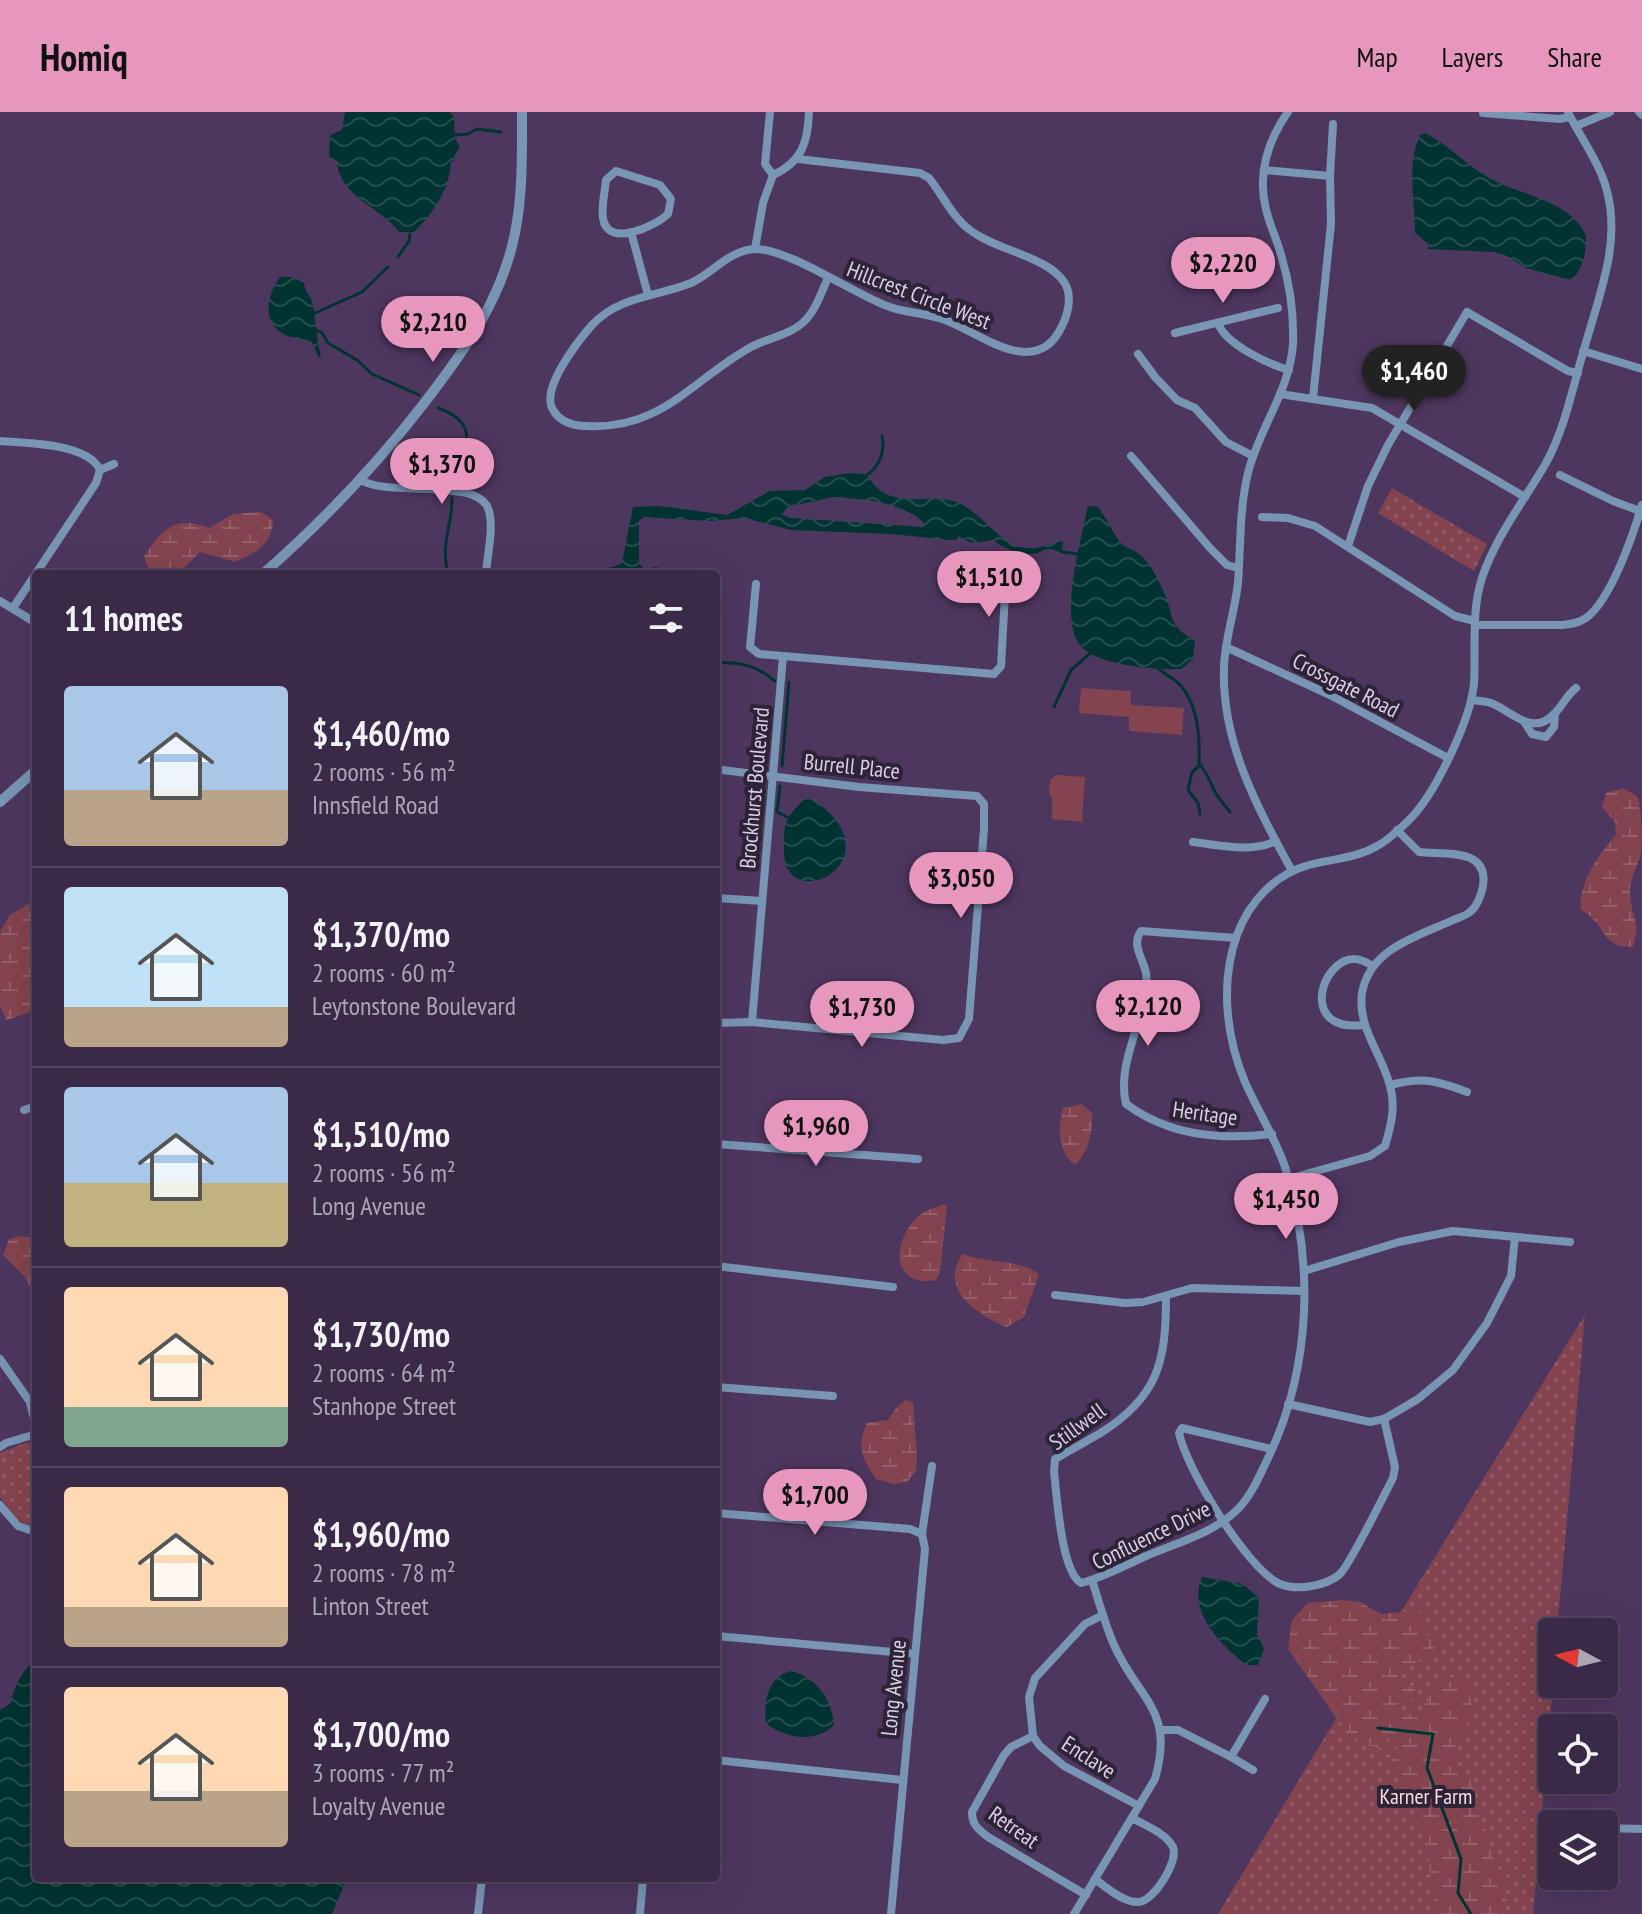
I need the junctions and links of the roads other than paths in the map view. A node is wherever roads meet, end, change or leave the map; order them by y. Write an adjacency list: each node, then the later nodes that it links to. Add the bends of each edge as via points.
1 (522, 112): 35 (street, via 515,233 495,296 462,354)
2 (770, 112): 12 (street, via 765,164)
3 (809, 112): 10 (street)
4 (1288, 112): 11 (street, via 1274,135)
5 (1610, 112): 9 (street)
6 (1483, 113): 7 (street, via 1560,119)
7 (1569, 114): 9 (street)
8 (1333, 124): 13 (street)
9 (1576, 126): 21 (street, via 1607,186 1611,226 1610,254)
10 (798, 159): 12 (street); 16 (street, Hillcrest Circle West, via 920,173 968,229 1050,268 1062,279 1068,306 1055,340 1023,353 943,319 897,310)
11 (1264, 170): 13 (street); 24 (street, via 1266,209 1291,297)
12 (773, 175): 15 (street)
13 (1330, 176): 27 (street, via 1331,224)
14 (631, 232): 14 (street, via 612,231 603,218 606,180 616,171 660,185 671,199 671,210 662,220); 17 (street)
15 (755, 249): 16 (street, Hillcrest Circle West, via 787,257); 17 (street, via 723,260 691,282)
16 (828, 278): 17 (street, via 809,317 797,327 753,346 646,418 607,427 572,424 556,415 550,391 591,326 611,308)
17 (648, 295)
18 (1278, 308): 19 (street)
19 (1218, 323): 20 (street); 24 (street, via 1227,338)
20 (1175, 333)
21 (1583, 351): 23 (street); 25 (street)
22 (1138, 354): 31 (street, via 1177,400 1195,408 1226,442)
23 (1642, 369)
24 (1289, 370): 26 (street)
25 (1578, 373): 28 (street, via 1467,312); 36 (street, via 1559,434)
26 (1280, 394): 27 (street); 31 (street)
27 (1313, 398): 28 (street, via 1372,408)
28 (1401, 423): 36 (street); 39 (street, via 1368,486)
29 (0, 441): 33 (street, via 74,451)
30 (1131, 456): 40 (street, via 1210,548)
31 (1253, 456): 40 (street, via 1240,516)
32 (114, 464): 33 (street)
33 (100, 470): 41 (street)
34 (1560, 475): 37 (street)
35 (361, 480): 42 (street); 43 (street, via 371,486 457,491 481,499 490,514)
36 (1525, 497): 50 (street, via 1491,555 1475,603)
37 (1641, 508): 50 (street, via 1619,567 1587,617 1562,625)
38 (1262, 517): 39 (street, via 1315,526)
39 (1348, 546): 50 (street, via 1455,616)
40 (1238, 568): 51 (street)
41 (38, 570)
42 (267, 570)
43 (486, 570)
44 (1006, 576): 52 (street, via 1004,639 996,672)
45 (32, 579): 48 (street)
46 (756, 584): 52 (street, via 750,647 759,654)
47 (0, 601): 48 (street)
48 (13, 608): 49 (street)
49 (32, 620)
50 (1475, 623): 54 (street)
51 (1226, 647): 57 (street, Crossgate Road); 63 (street, via 1225,693 1233,744)
52 (783, 656): 60 (street, Brockhurst Boulevard)
53 (1576, 688): 55 (street)
54 (1471, 700): 56 (street, via 1488,702); 57 (street)
55 (1555, 714): 56 (street); 56 (street, via 1546,737 1532,734)
56 (1525, 723)
57 (1448, 758): 62 (street, via 1414,815)
58 (722, 770): 60 (street, Burrell Place)
59 (32, 774): 61 (street)
60 (772, 776): 67 (street, Brockhurst Boulevard); 70 (street, Burrell Place, via 977,796 984,804 969,1019 959,1038 943,1040)
61 (0, 802)
62 (1397, 830): 65 (street, via 1379,846); 69 (street, via 1419,852 1465,853 1481,867 1484,880 1471,912 1403,942)
63 (1276, 841): 64 (street, via 1264,847); 65 (street)
64 (1193, 842)
65 (1292, 871): 68 (street, Confluence Drive, via 1263,892)
66 (720, 898): 67 (street)
67 (762, 901): 70 (street, Brockhurst Boulevard)
68 (1236, 938): 77 (street, Confluence Drive, via 1227,995 1232,1041); 77 (street, Heritage, via 1141,931 1137,935 1145,994 1122,1088 1126,1104 1162,1126 1220,1137)
69 (1373, 966): 72 (street, via 1362,993); 72 (street, via 1345,961 1328,976 1321,992 1332,1020 1348,1027)
70 (752, 1022): 71 (street)
71 (720, 1023)
72 (1364, 1025): 73 (street)
73 (1390, 1085): 74 (street, via 1427,1079); 80 (street, via 1393,1111 1385,1146 1370,1156)
74 (1467, 1092)
75 (32, 1107): 76 (street)
76 (24, 1110)
77 (1272, 1134): 80 (street, Confluence Drive)
78 (720, 1144): 79 (street)
79 (918, 1159)
80 (1288, 1179): 84 (street, Confluence Drive)
81 (1515, 1237): 82 (street); 84 (street, via 1433,1234); 94 (street, via 1511,1276 1471,1347 1418,1399)
82 (1570, 1242)
83 (720, 1266): 85 (street)
84 (1304, 1271): 86 (street, Confluence Drive)
85 (893, 1287)
86 (1304, 1291): 88 (street, via 1192,1288); 93 (street, Confluence Drive, via 1300,1355)
87 (1055, 1295): 88 (street, via 1125,1303)
88 (1166, 1296): 104 (street, Stillwell, via 1163,1353 1147,1393 1102,1432 1055,1459 1068,1563 1073,1579)
89 (0, 1359): 92 (street)
90 (720, 1387): 91 (street)
91 (833, 1396)
92 (32, 1399)
93 (1288, 1404): 94 (street, via 1346,1419); 97 (street, Confluence Drive)
94 (1384, 1419): 101 (street, via 1393,1478 1342,1573 1320,1585 1284,1586 1252,1561)
95 (32, 1435): 96 (street)
96 (0, 1447)
97 (1272, 1449): 101 (street, Confluence Drive, via 1245,1499); 101 (street, via 1182,1428 1179,1433 1204,1489)
98 (932, 1466): 103 (street, Long Avenue)
99 (0, 1505): 102 (street, via 18,1526)
100 (720, 1513): 103 (street)
101 (1223, 1519): 104 (street, Confluence Drive)
102 (32, 1531)
103 (922, 1534): 107 (street, Long Avenue)
104 (1092, 1580): 105 (street, Confluence Drive)
105 (1103, 1615): 109 (street, Confluence Drive, via 1115,1646 1158,1715); 110 (street, Enclave, via 1085,1624 1035,1678 1029,1697)
106 (720, 1636): 107 (street)
107 (915, 1654): 114 (street, Long Avenue)
108 (1265, 1699): 111 (street)
109 (1161, 1730): 111 (street, via 1178,1730); 115 (street, Confluence Drive, via 1161,1759)
110 (1033, 1736): 115 (street, Enclave, via 1064,1766); 122 (street, Retreat, via 1004,1755 972,1819 988,1837)
111 (1231, 1757): 113 (street)
112 (720, 1760): 114 (street)
113 (1253, 1770)
114 (902, 1780): 125 (street, Long Avenue)
115 (1139, 1806): 116 (street, Confluence Drive)
116 (1132, 1818): 119 (street, Confluence Drive); 119 (street, via 1174,1850 1158,1888 1136,1902)
117 (1618, 1828): 118 (street)
118 (1642, 1829)
119 (1095, 1879): 122 (street, Confluence Drive)
120 (482, 1882): 123 (street)
121 (643, 1882): 124 (street)
122 (1086, 1895): 126 (street, Confluence Drive)
123 (478, 1914)
124 (640, 1914)
125 (891, 1914)
126 (1074, 1914)

